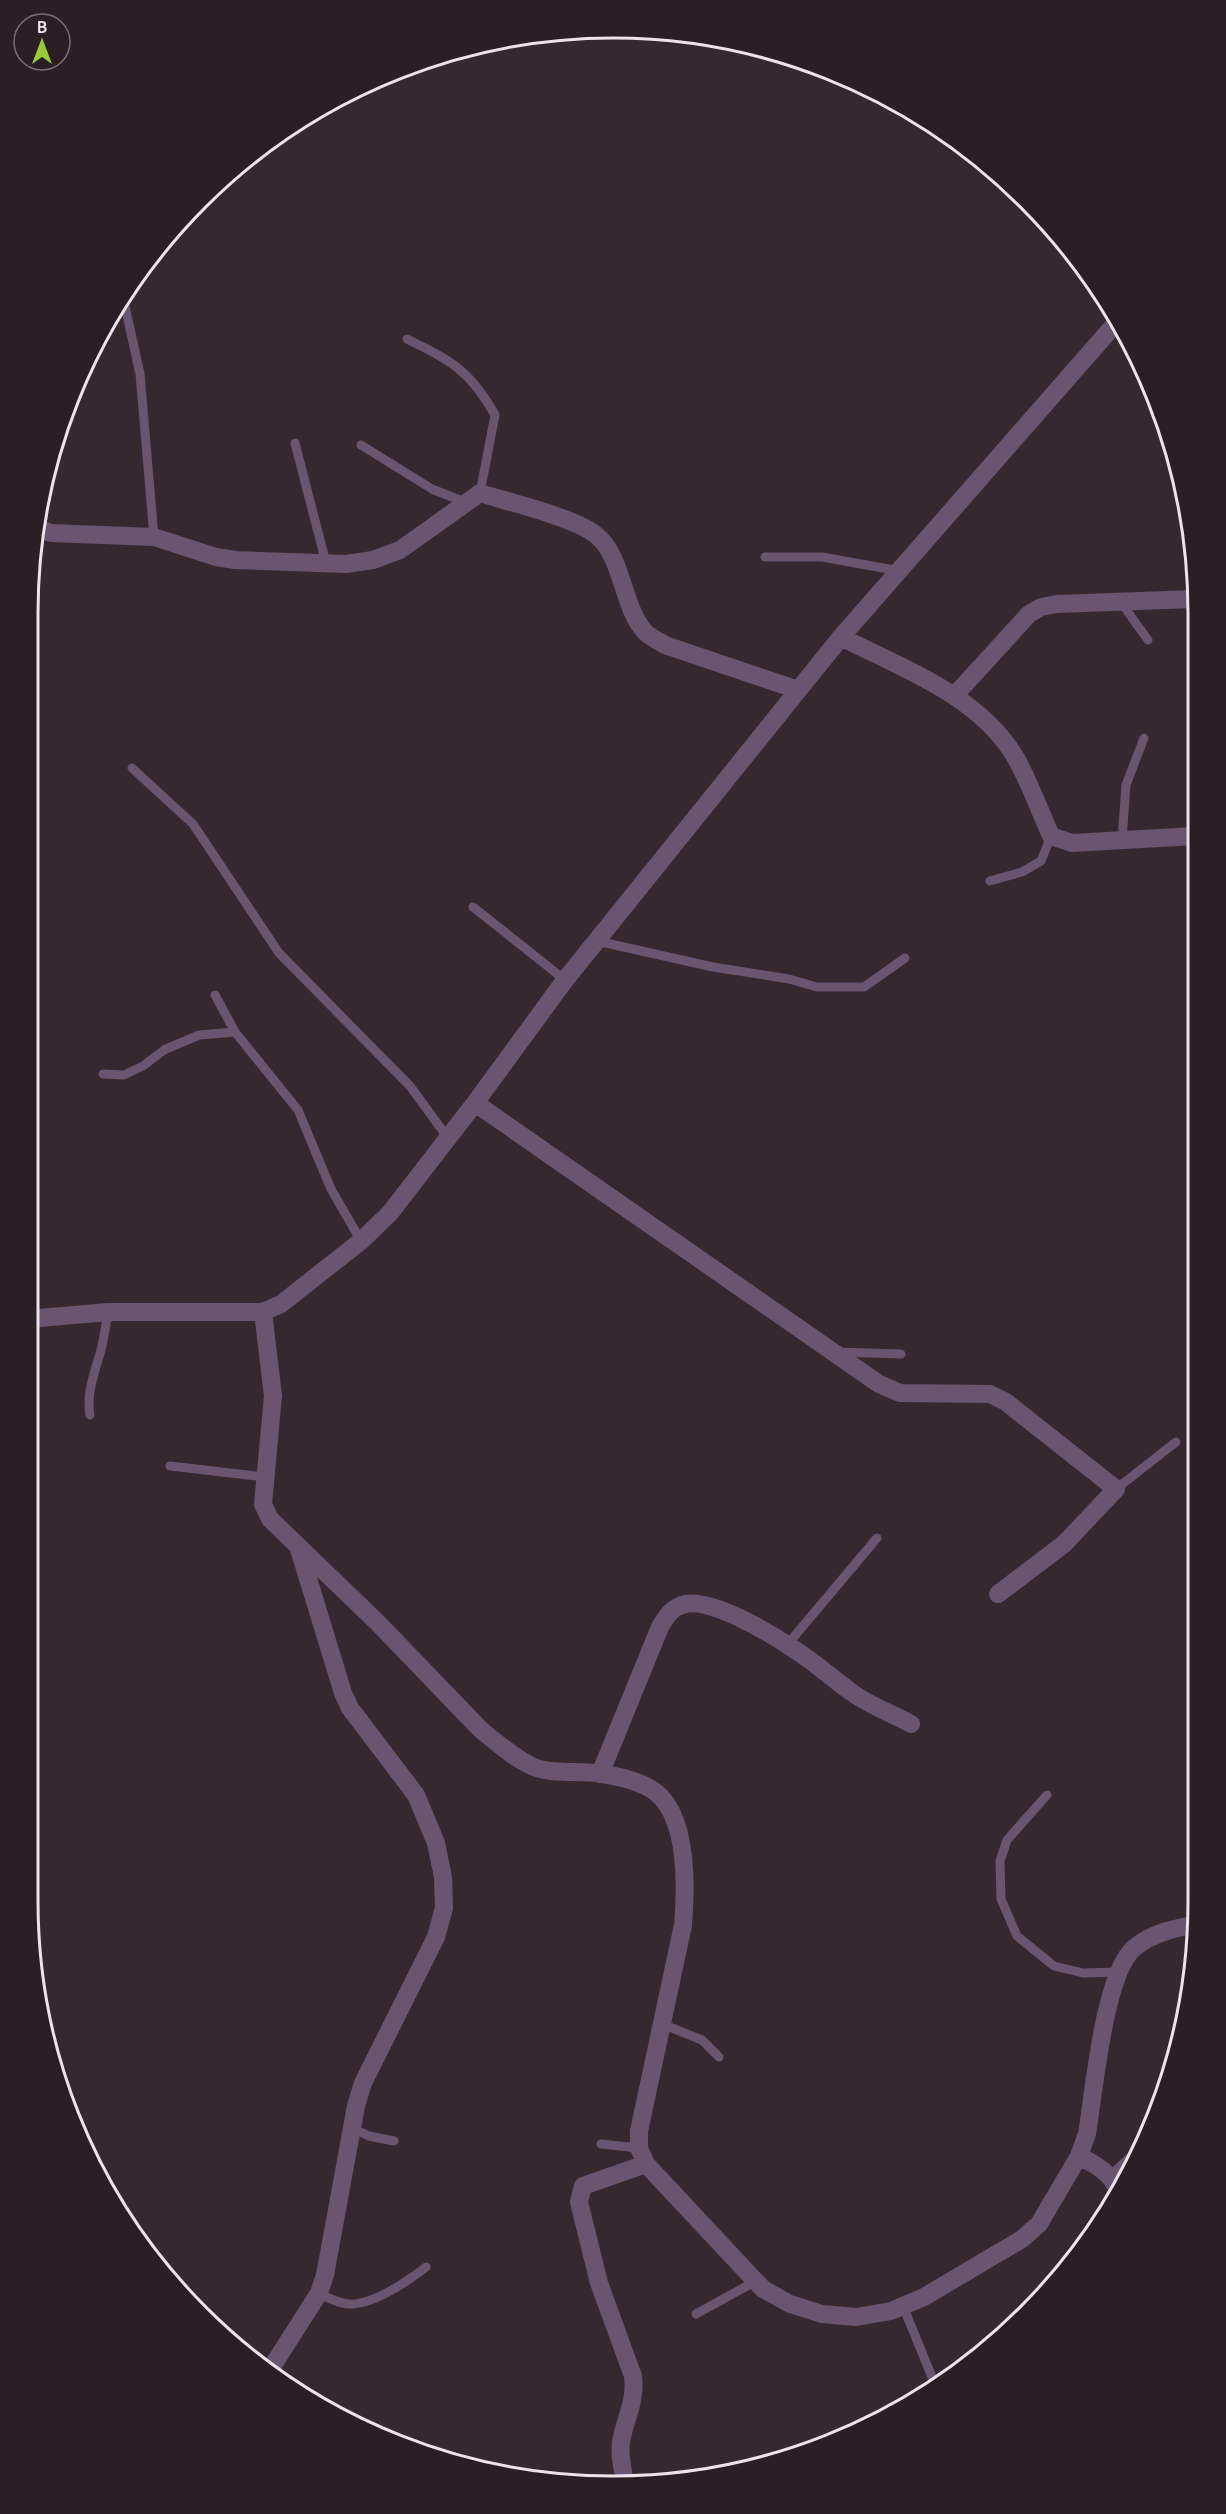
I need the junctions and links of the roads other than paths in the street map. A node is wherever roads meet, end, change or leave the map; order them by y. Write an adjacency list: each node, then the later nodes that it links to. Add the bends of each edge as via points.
1 (125, 308): 8 (lane, via 140,374)
2 (1112, 327): 11 (street)
3 (407, 339): 6 (lane, via 449,360 470,379 495,414)
4 (296, 443): 10 (lane)
5 (360, 445): 6 (lane, via 432,489)
6 (473, 498): 10 (street, via 400,550 373,560); 16 (street, via 579,525 597,535 609,552 635,617 646,633 665,645)
7 (43, 530): 8 (street)
8 (154, 537): 10 (street, via 235,560)
9 (765, 557): 11 (lane, via 822,557)
10 (326, 563)
11 (900, 571): 14 (street)
12 (1188, 599): 13 (street)
13 (1120, 601): 15 (lane); 17 (street, via 1041,607 1029,614)
14 (841, 637): 16 (street); 17 (street)
15 (1148, 640)
16 (798, 690): 25 (street)
17 (955, 695): 20 (street, via 989,725 1016,759)
18 (1144, 738): 22 (lane, via 1126,784)
19 (132, 768): 32 (lane, via 194,824 279,953 410,1086)
20 (1051, 836): 22 (street, via 1072,843); 23 (lane, via 1041,861 1022,872)
21 (1188, 836): 22 (street)
22 (1122, 840)
23 (990, 881)
24 (473, 907): 27 (lane)
25 (597, 941): 26 (lane, via 817,987 864,987); 27 (street)
26 (905, 958)
27 (565, 980): 31 (street)
28 (215, 995): 29 (lane)
29 (235, 1032): 30 (lane, via 199,1035 164,1050 124,1075); 33 (lane, via 298,1110 331,1189)
30 (104, 1074)
31 (475, 1103): 32 (street); 37 (street)
32 (448, 1138): 33 (street, via 390,1213)
33 (361, 1241): 35 (street, via 281,1304)
34 (108, 1312): 35 (street); 36 (street); 39 (lane, via 91,1383)
35 (263, 1312): 42 (street, via 273,1396)
36 (38, 1318)
37 (833, 1352): 38 (lane); 43 (street, via 879,1384 900,1393 990,1394)
38 (901, 1354)
39 (90, 1415)
40 (1176, 1442): 43 (lane)
41 (170, 1466): 42 (lane)
42 (265, 1477): 45 (street, via 263,1504 270,1519)
43 (1116, 1488): 46 (street, via 1064,1544)
44 (877, 1538): 47 (lane)
45 (299, 1547): 49 (street, via 496,1742 534,1767); 57 (street, via 343,1693 350,1708 416,1795 436,1843 443,1877 444,1908 436,1937 363,2083)
46 (998, 1594)
47 (787, 1645): 48 (street, via 856,1696); 49 (street, via 720,1611 699,1603 682,1604 669,1613 660,1627)
48 (911, 1724)
49 (600, 1774): 55 (street, via 636,1781 660,1797 678,1829 685,1903)
50 (1047, 1795): 54 (lane, via 1007,1840 1000,1861 1001,1899 1017,1936 1054,1966 1083,1973)
51 (1187, 1923): 53 (street)
52 (1187, 1926): 53 (street)
53 (1177, 1928): 54 (street, via 1155,1934 1133,1949)
54 (1117, 1972): 61 (street, via 1087,2134)
55 (662, 2024): 56 (lane, via 702,2040); 60 (street, via 639,2132)
56 (719, 2057)
57 (352, 2128): 58 (lane); 67 (street)
58 (394, 2141)
59 (601, 2144): 60 (lane)
60 (642, 2156): 66 (street); 72 (street, via 583,2186 579,2195 599,2283 633,2376 635,2390 621,2438)
61 (1079, 2156): 63 (street); 68 (street, via 1039,2224 1022,2239)
62 (1127, 2160): 63 (lane)
63 (1110, 2176): 64 (street)
64 (1114, 2183)
65 (426, 2267): 67 (lane, via 404,2284 351,2305)
66 (756, 2281): 68 (street, via 790,2304 822,2314 856,2317); 69 (lane)
67 (319, 2293): 70 (street)
68 (903, 2306): 71 (lane)
69 (696, 2314)
70 (273, 2365)
71 (933, 2380)
72 (624, 2476)

